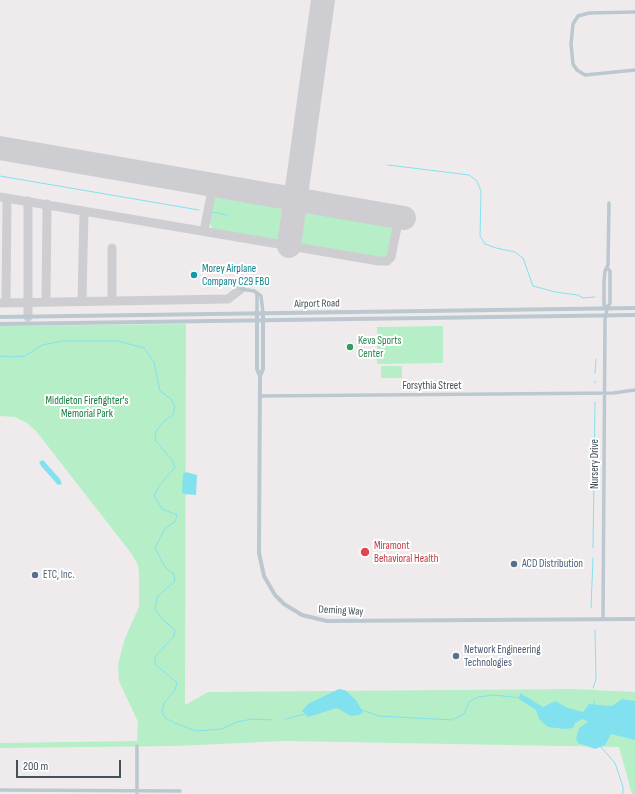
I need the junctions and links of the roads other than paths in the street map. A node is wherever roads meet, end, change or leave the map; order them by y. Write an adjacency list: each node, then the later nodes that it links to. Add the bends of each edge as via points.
1 (635, 12): 2 (street, via 589,13 578,16 573,24 571,44 572,64 576,70 585,74)
2 (635, 70)
3 (609, 203): 4 (street)
4 (607, 268): 7 (street, via 604,282 604,305); 7 (street, Nursery Drive, via 610,270 610,305)
5 (241, 289): 6 (street)
6 (257, 293): 9 (street); 10 (street, via 262,299)
7 (607, 308): 8 (street, Airport Road); 10 (street, Airport Road); 11 (street, Nursery Drive)
8 (635, 308)
9 (257, 313): 10 (street, Airport Road); 13 (street, Airport Road); 14 (street, Deming Way)
10 (263, 313): 15 (street, Deming Way)
11 (605, 315): 12 (street, Airport Road); 15 (street, Airport Road); 19 (street, Nursery Drive)
12 (635, 315)
13 (0, 317)
14 (257, 320): 15 (street, Airport Road); 16 (street, Airport Road); 17 (street, Deming Way, via 257,369)
15 (263, 320): 17 (street, Deming Way, via 263,369)
16 (0, 324)
17 (260, 376): 20 (street, Deming Way)
18 (635, 390): 19 (street, Forsythia Street)
19 (605, 393): 20 (street, Forsythia Street); 22 (street, Nursery Drive)
20 (260, 396): 22 (street, Deming Way, via 260,561 264,576 275,595 293,610 309,618 327,622)
21 (635, 618): 22 (street, Deming Way)
22 (603, 619)
23 (137, 746): 26 (street)
24 (0, 790): 26 (street)
25 (180, 791): 26 (street)
26 (137, 792)

